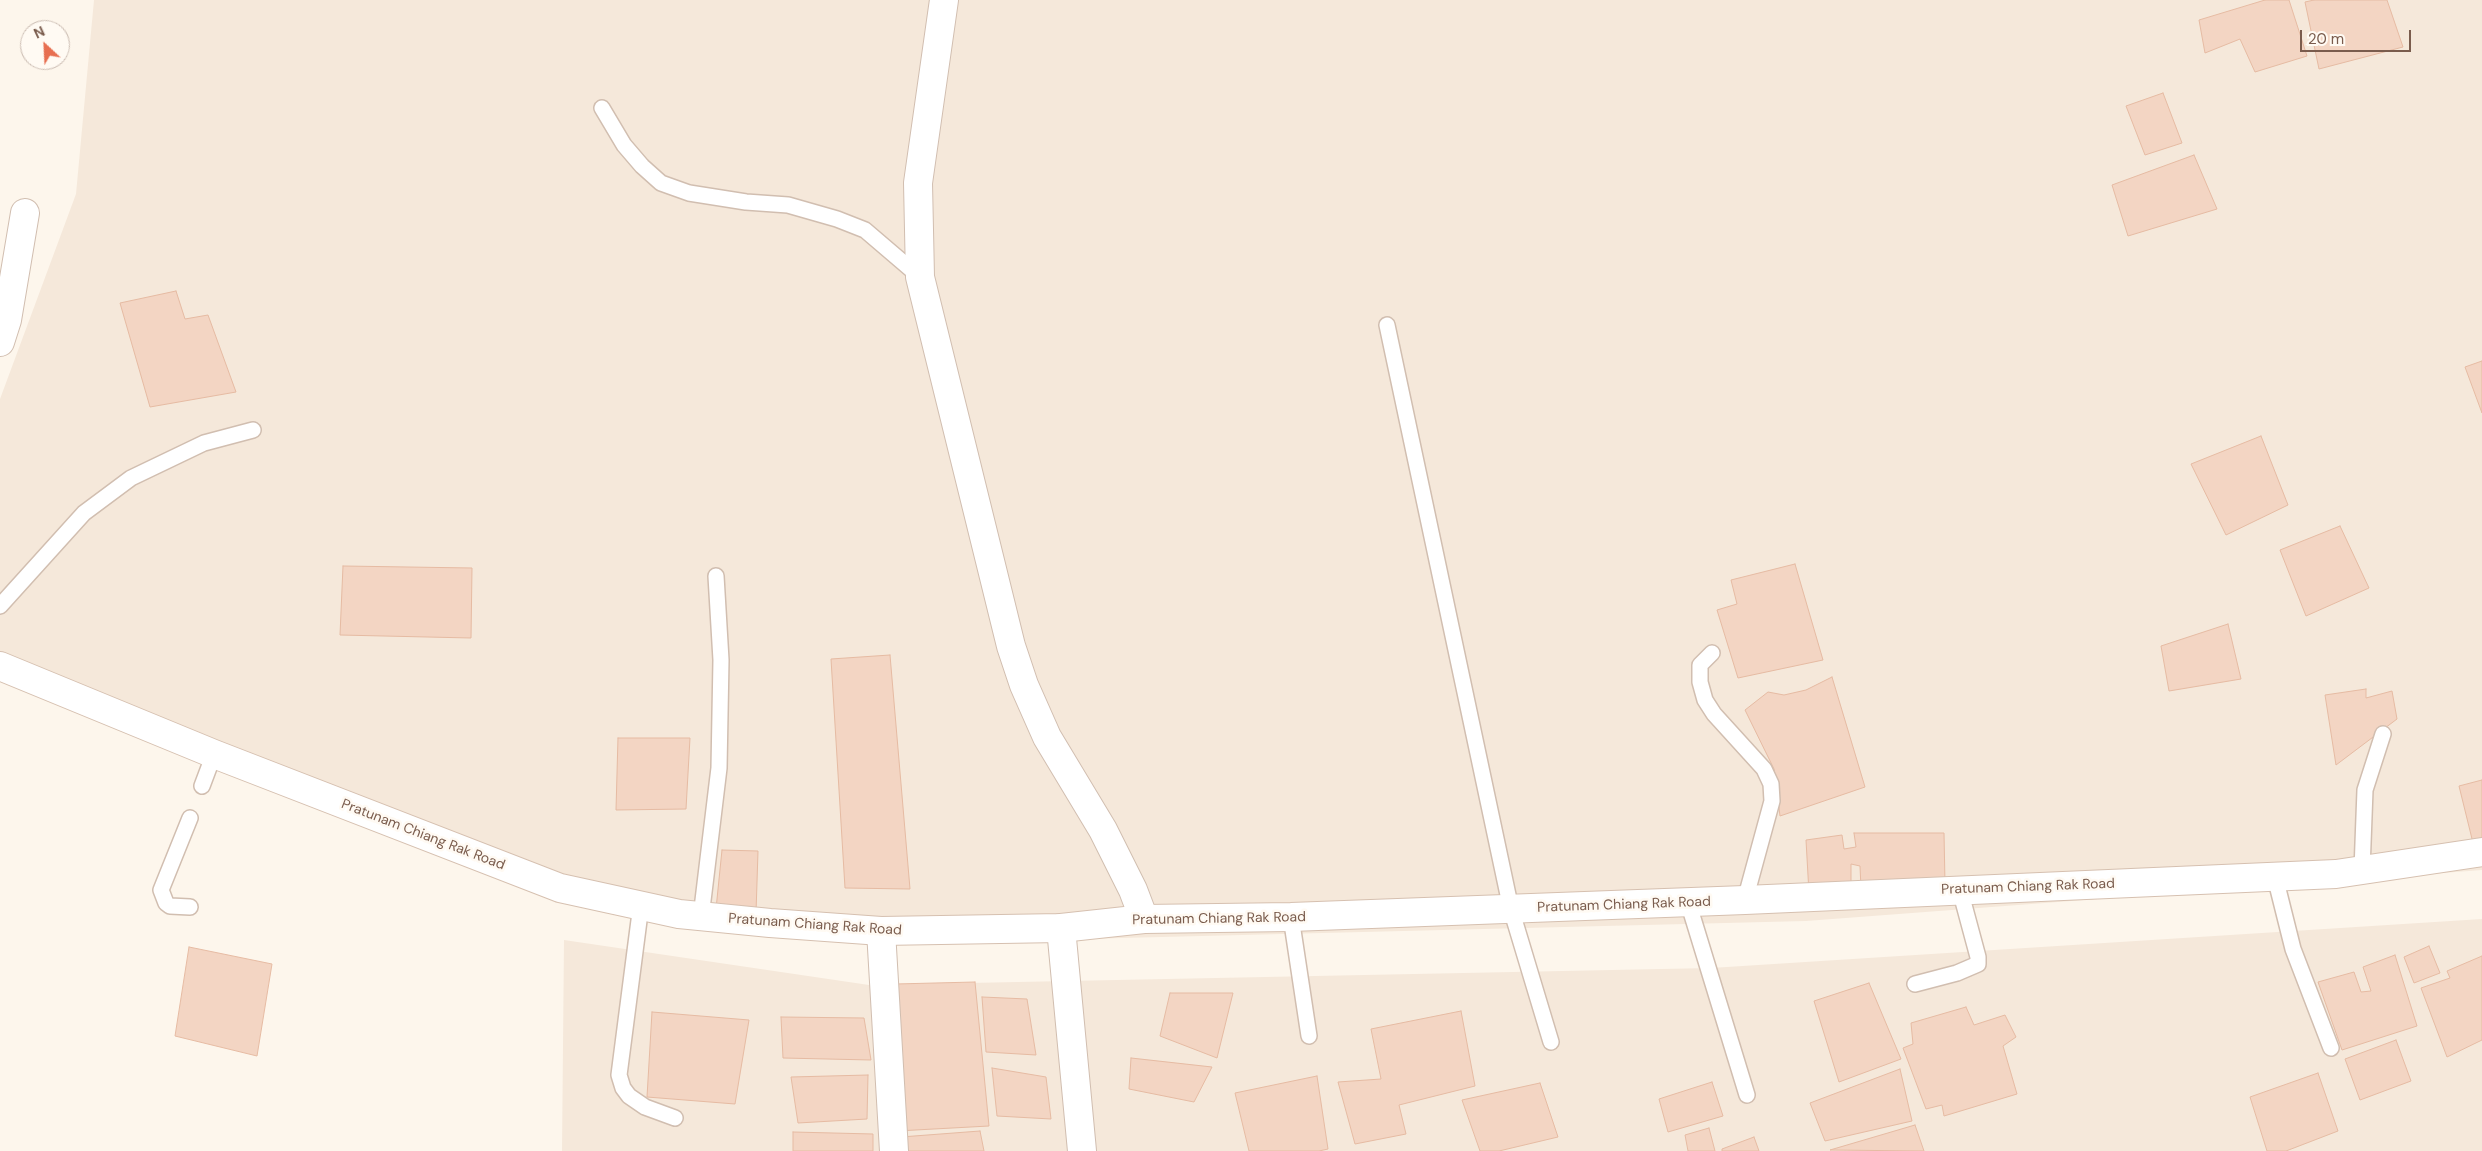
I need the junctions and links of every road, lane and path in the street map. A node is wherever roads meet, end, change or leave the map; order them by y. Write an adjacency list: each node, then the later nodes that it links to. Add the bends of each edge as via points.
1 (944, 0): 4 (street, via 918,183)
2 (602, 108): 4 (lane, via 636,159 662,183 689,193 788,205 836,219 865,230)
3 (25, 213): 6 (street, via 7,320)
4 (920, 277): 27 (street, via 1011,646 1024,685 1047,736 1108,839)
5 (1386, 325): 24 (lane)
6 (0, 342)
7 (253, 430): 9 (lane, via 204,443 131,478 84,513)
8 (716, 576): 25 (lane, via 721,660 719,768)
9 (0, 606)
10 (1712, 653): 20 (lane, via 1700,665 1705,700 1764,769 1771,784 1772,801)
11 (0, 666): 13 (street, Pratunam Chiang Rak Road)
12 (2383, 734): 17 (lane, via 2366,790)
13 (214, 754): 14 (lane); 22 (street, Pratunam Chiang Rak Road, via 560,888)
14 (202, 786)
15 (190, 818): 23 (lane, via 161,890 170,906)
16 (2482, 852): 17 (street, Pratunam Chiang Rak Road)
17 (2362, 870): 18 (street, Pratunam Chiang Rak Road)
18 (2275, 877): 19 (street, Pratunam Chiang Rak Road); 33 (lane, via 2293,949)
19 (1960, 890): 20 (street, Pratunam Chiang Rak Road); 30 (lane, via 1978,964)
20 (1745, 900): 21 (street, Pratunam Chiang Rak Road)
21 (1688, 902): 24 (street, Pratunam Chiang Rak Road); 34 (lane)
22 (641, 905): 25 (street, Pratunam Chiang Rak Road); 35 (lane, via 619,1075 629,1096 645,1107)
23 (190, 907)
24 (1511, 909): 26 (street, Pratunam Chiang Rak Road); 32 (lane)
25 (701, 917): 29 (street, Pratunam Chiang Rak Road)
26 (1291, 917): 27 (street, Pratunam Chiang Rak Road); 31 (lane)
27 (1144, 919): 28 (street, Pratunam Chiang Rak Road)
28 (1061, 928): 29 (street, Pratunam Chiang Rak Road); 37 (street)
29 (881, 931): 36 (street)
30 (1915, 984)
31 (1309, 1036)
32 (1551, 1042)
33 (2331, 1048)
34 (1747, 1095)
35 (675, 1118)
36 (894, 1151)
37 (1082, 1151)

